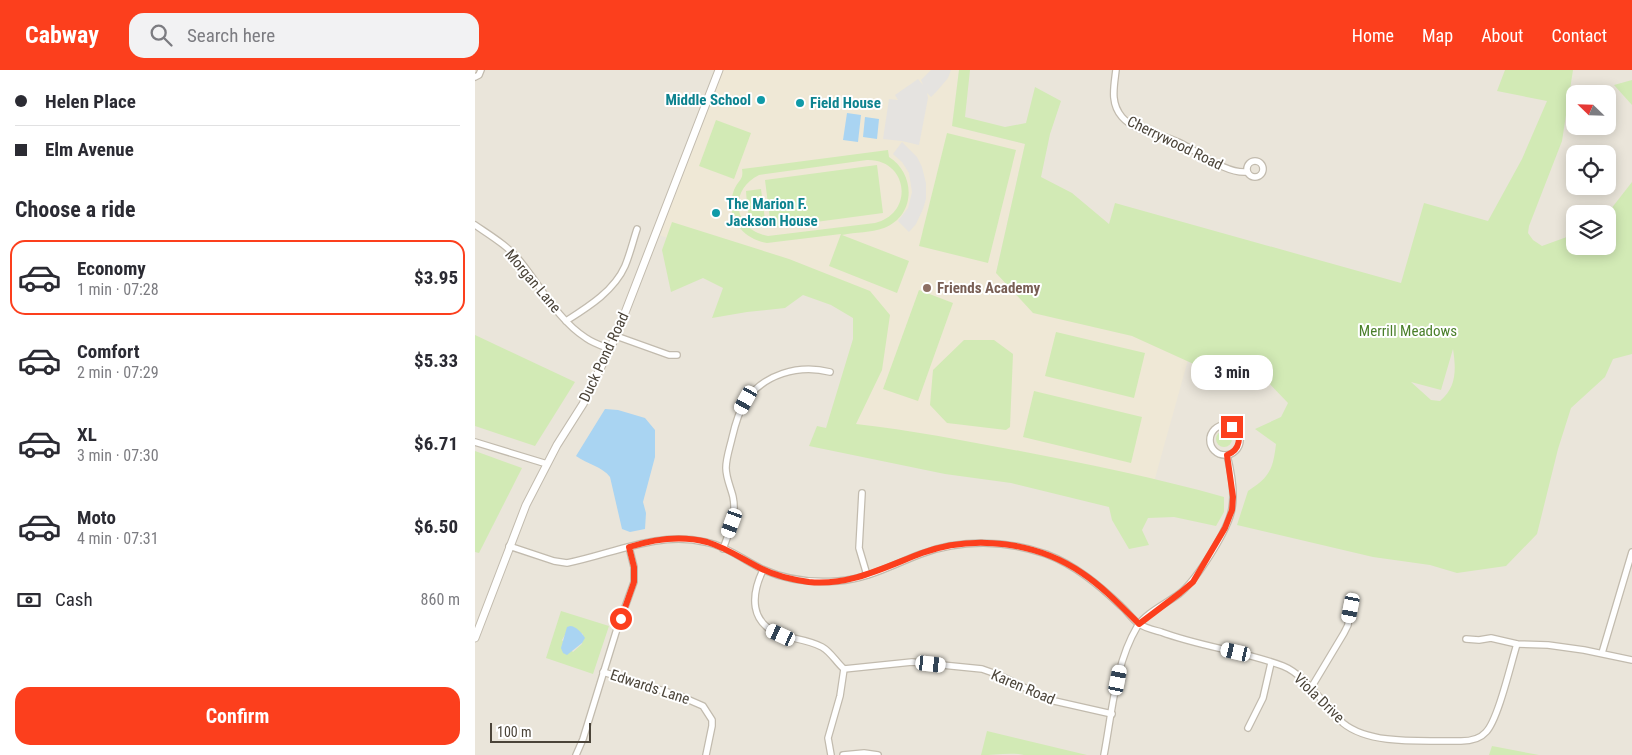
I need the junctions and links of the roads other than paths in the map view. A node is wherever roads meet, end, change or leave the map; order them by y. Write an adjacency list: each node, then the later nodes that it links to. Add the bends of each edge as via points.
1 (481, 70): 4 (street)
2 (719, 70): 9 (street, Duck Pond Road)
3 (1116, 70): 5 (street, Cherrywood Road, via 1113,97 1124,119 1148,132 1176,140 1232,170)
4 (475, 77)
5 (1247, 172)
6 (475, 225): 8 (street, Morgan Lane, via 503,244 520,261)
7 (637, 229): 8 (street, Morgan Lane, via 624,268 610,288)
8 (566, 320): 10 (street, Morgan Lane, via 586,339)
9 (616, 336): 10 (street, Duck Pond Road); 11 (street)
10 (611, 349): 15 (street, Duck Pond Road)
11 (677, 355)
12 (830, 372): 19 (street, via 820,369 789,372 766,381 746,400 736,420 726,466 735,513)
13 (475, 442): 15 (street)
14 (1227, 455): 14 (street, via 1237,448 1240,439 1232,427 1223,425 1211,433 1210,443 1215,451); 24 (street, via 1233,497 1225,528 1193,582)
15 (547, 464): 17 (street, Duck Pond Road)
16 (862, 493): 22 (street, via 859,548)
17 (509, 546): 18 (street, Viola Drive, via 567,563); 25 (street, Duck Pond Road)
18 (629, 547): 19 (street, Viola Drive, via 676,538 704,541); 32 (street, via 634,582)
19 (723, 549): 21 (street, Viola Drive)
20 (1632, 552): 28 (street)
21 (763, 570): 22 (street, Viola Drive, via 811,582 842,581); 31 (street, via 754,594 758,617 781,635 822,648)
22 (867, 575): 24 (street, Viola Drive, via 946,547 987,543 1017,546 1045,554 1081,572)
23 (1351, 601): 33 (street, via 1348,625)
24 (1139, 624): 30 (street, Viola Drive, via 1181,640 1254,656); 34 (street, via 1125,652)
25 (475, 638)
26 (1466, 639): 27 (street, via 1491,638)
27 (1517, 644): 28 (street); 33 (street, Viola Drive, via 1493,724 1483,736 1472,740 1370,737 1343,722)
28 (1602, 653): 29 (street)
29 (1632, 660)
30 (1271, 663): 33 (street, Viola Drive, via 1289,669); 35 (street, via 1263,698)
31 (844, 669): 34 (street, Karen Road, via 912,662 982,669 1050,700); 38 (street, via 828,738)
32 (603, 672): 36 (street); 37 (street, Edwards Lane, via 703,706 713,726)
33 (1311, 688)
34 (1111, 714): 41 (street)
35 (1248, 728)
36 (575, 755)
37 (706, 755)
38 (831, 755)
39 (843, 755): 40 (street)
40 (878, 755)
41 (1104, 755)

